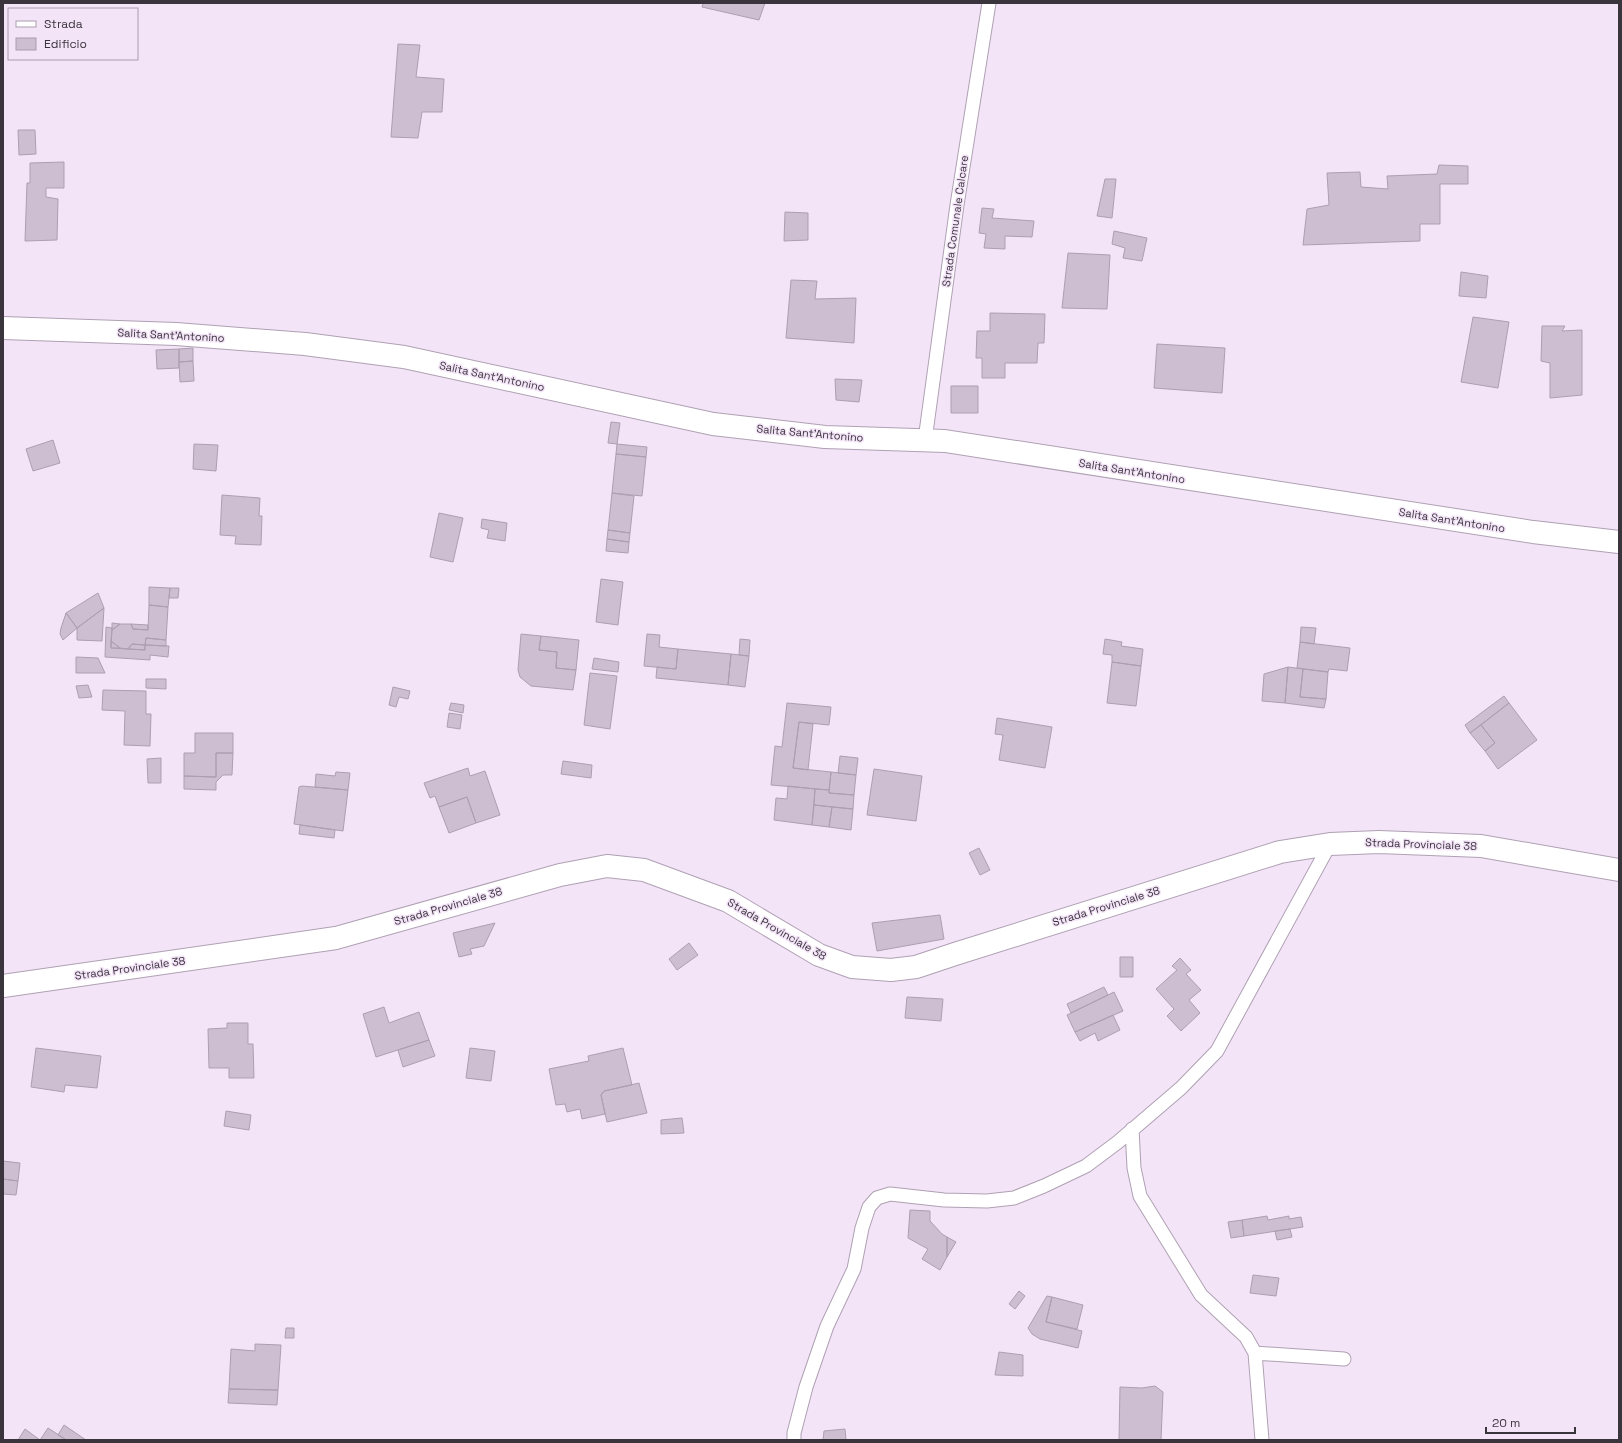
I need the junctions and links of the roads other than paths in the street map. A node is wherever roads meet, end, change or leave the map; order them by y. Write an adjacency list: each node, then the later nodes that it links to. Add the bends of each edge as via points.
1 (989, 3): 3 (lane, Strada Comunale Calcare, via 958,198)
2 (3, 328): 3 (street, Salita Sant'Antonino, via 176,334 305,344 404,357 713,424 824,437)
3 (925, 440): 4 (street, Salita Sant'Antonino, via 1534,532)
4 (1619, 542)
5 (1330, 844): 6 (street, Strada Provinciale 38, via 1379,842 1481,846); 7 (street, Strada Provinciale 38, via 1280,852 916,967 892,970 852,967 819,955 728,901 644,870 607,866 560,875 336,938); 8 (lane, via 1217,1051 1181,1088)
6 (1619, 870)
7 (3, 986)
8 (1132, 1129): 9 (lane, via 1134,1168 1140,1196 1201,1295 1246,1337); 11 (lane, via 1086,1166 1014,1198 987,1201 944,1200 890,1194 876,1198 869,1208 862,1228 854,1269 826,1326 806,1387)
9 (1255, 1353): 10 (lane); 12 (lane)
10 (1344, 1359)
11 (794, 1440)
12 (1262, 1440)

